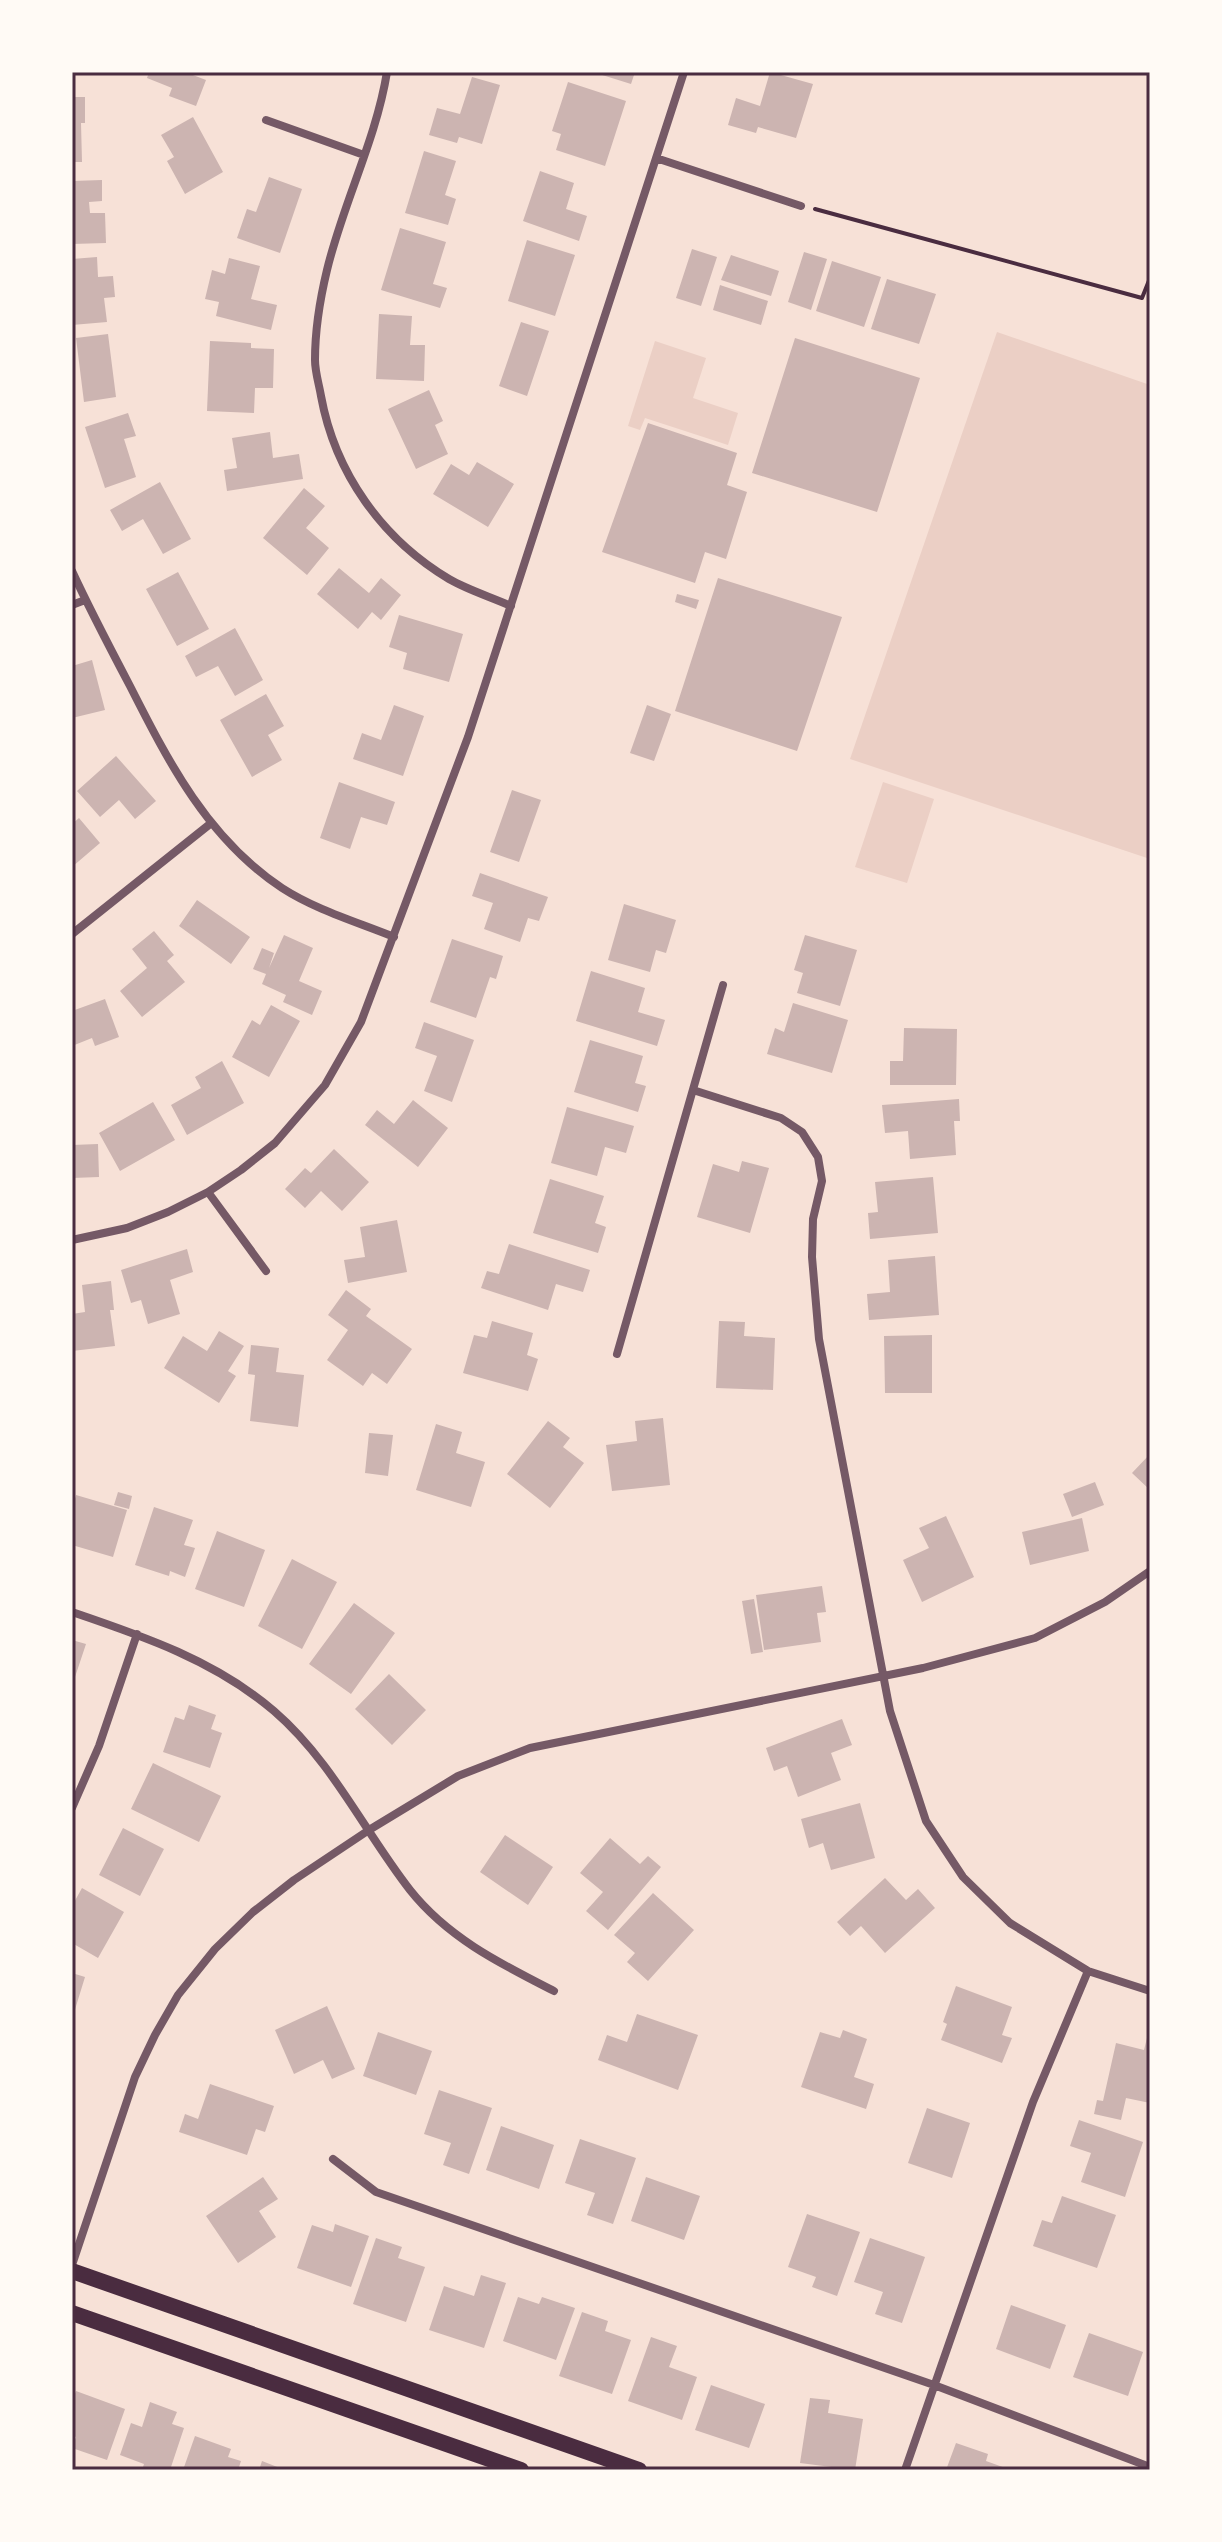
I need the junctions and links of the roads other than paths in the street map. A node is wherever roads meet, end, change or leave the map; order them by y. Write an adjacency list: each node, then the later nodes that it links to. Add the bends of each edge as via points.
1 (387, 72): 4 (street)
2 (684, 72): 5 (street)
3 (266, 120): 4 (street)
4 (364, 155): 10 (street, via 319,305 315,362 327,426 354,486 397,540 450,580)
5 (656, 158): 6 (street); 10 (street)
6 (801, 206)
7 (72, 571): 8 (street)
8 (85, 600): 9 (street); 11 (street, via 166,756)
9 (72, 605)
10 (511, 606): 13 (street)
11 (210, 824): 12 (street); 13 (street, via 244,860 284,890)
12 (72, 934)
13 (394, 937): 16 (street, via 361,1022 325,1085 275,1143)
14 (723, 985): 15 (street)
15 (693, 1090): 19 (street); 23 (street, via 781,1118 802,1132 818,1157 822,1181 812,1257 819,1339)
16 (208, 1192): 17 (street, via 127,1228); 18 (street)
17 (72, 1240)
18 (266, 1271)
19 (617, 1354)
20 (1150, 1571): 23 (street, via 1105,1602 1035,1638)
21 (72, 1612): 22 (street)
22 (137, 1634): 24 (street); 25 (street, via 211,1666 274,1710 322,1761)
23 (883, 1674): 25 (street, via 530,1748 458,1776); 26 (street, via 926,1821 963,1877 1010,1923)
24 (72, 1808)
25 (369, 1830): 27 (street, via 411,1891 448,1929 486,1956); 30 (street, via 253,1912 178,1995 135,2077)
26 (1088, 1971): 28 (street); 32 (street, via 1033,2102)
27 (554, 1991)
28 (1150, 1991)
29 (333, 2159): 32 (street, via 376,2192)
30 (72, 2268): 35 (main road)
31 (72, 2313): 34 (main road)
32 (934, 2385): 33 (street); 36 (street)
33 (1150, 2467)
34 (521, 2470)
35 (639, 2470)
36 (905, 2470)

